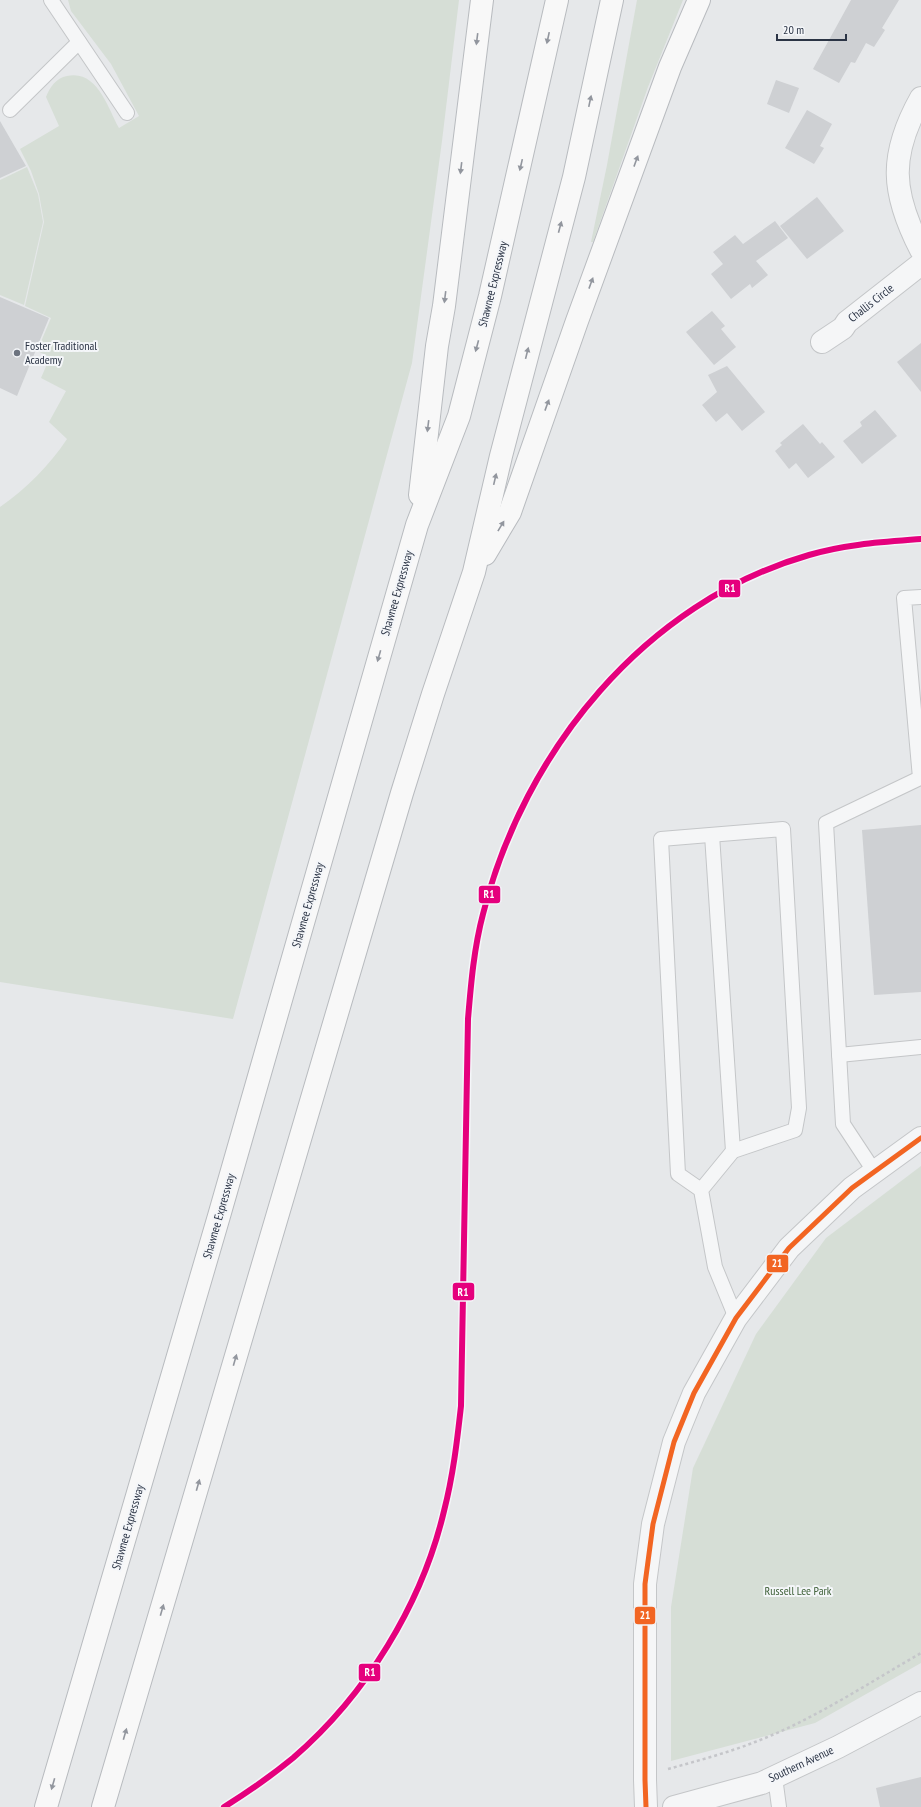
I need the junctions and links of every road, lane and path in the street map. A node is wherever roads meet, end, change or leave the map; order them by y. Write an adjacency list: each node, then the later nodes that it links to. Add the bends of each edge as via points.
1 (51, 0): 6 (lane)
2 (482, 0): 13 (highway, one-way to 13, via 437,346)
3 (557, 0): 13 (highway, Shawnee Expressway, one-way to 13, via 467,386 459,416)
4 (612, 0): 14 (highway, one-way to 4, via 501,456 574,177)
5 (699, 0): 14 (highway, one-way to 5, via 510,512 670,67)
6 (79, 42): 8 (lane); 9 (lane)
7 (921, 98): 10 (street, via 905,129 898,175 899,193 907,223)
8 (10, 110)
9 (127, 113)
10 (921, 250)
11 (921, 264): 12 (street, Challis Circle)
12 (822, 342)
13 (417, 525): 28 (highway, Shawnee Expressway, one-way to 28, via 220,1216)
14 (474, 572): 29 (highway, one-way to 14, via 400,800)
15 (921, 597): 18 (lane, via 904,598 920,778 826,823)
16 (712, 835): 20 (lane); 20 (lane, via 783,829 799,1108 795,1130); 22 (lane, via 661,840 678,1174)
17 (921, 1047): 18 (lane)
18 (839, 1055): 21 (lane, via 844,1124)
19 (921, 1138): 21 (street)
20 (733, 1151): 22 (lane)
21 (874, 1172): 23 (street, via 852,1188 789,1248)
22 (701, 1190): 23 (lane, via 715,1267)
23 (736, 1318): 30 (street, via 691,1400 674,1442 653,1524 645,1584 644,1623)
24 (921, 1653): 26 (path, via 812,1715 757,1742)
25 (921, 1703): 27 (street, Southern Avenue)
26 (666, 1769)
27 (775, 1777): 31 (street, Southern Avenue, via 715,1797); 32 (lane)
28 (46, 1807)
29 (103, 1807)
30 (646, 1807)
31 (674, 1807)
32 (779, 1807)

